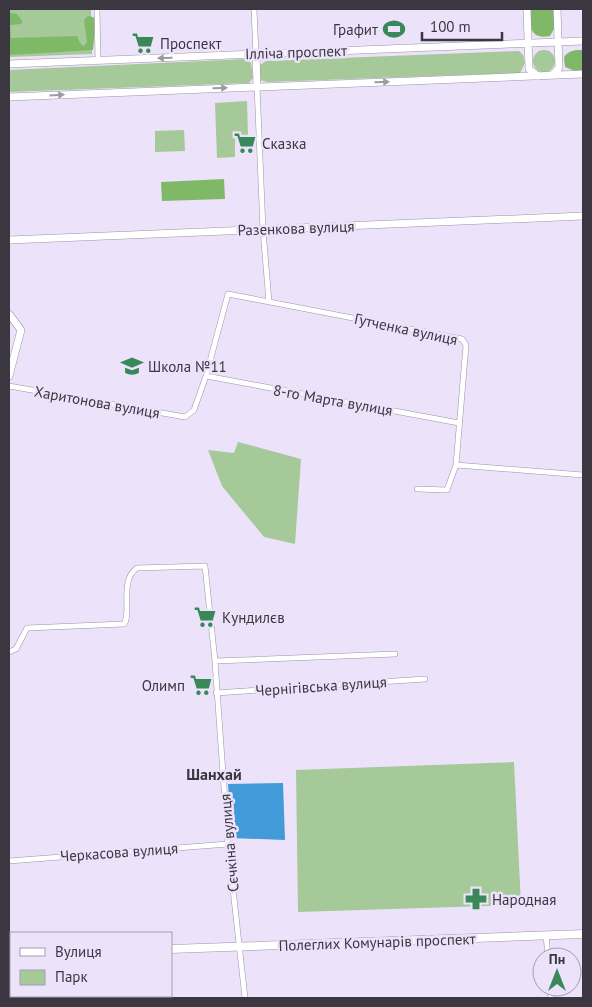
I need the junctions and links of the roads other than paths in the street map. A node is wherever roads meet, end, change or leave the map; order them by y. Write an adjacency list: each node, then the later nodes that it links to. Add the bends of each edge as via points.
1 (97, 9): 9 (street)
2 (254, 9): 8 (street)
3 (527, 9): 7 (main road)
4 (557, 9): 6 (main road)
5 (583, 41): 6 (main road, Ілліча проспект)
6 (558, 42): 7 (main road, Ілліча проспект); 13 (main road, via 559,68)
7 (528, 43): 8 (main road, Ілліча проспект); 12 (main road, via 529,69)
8 (256, 54): 9 (main road, Ілліча проспект, one-way to 9); 14 (main road)
9 (98, 61): 10 (main road, Ілліча проспект)
10 (9, 64)
11 (583, 74): 13 (main road)
12 (538, 76): 13 (main road); 14 (main road, one-way to 12)
13 (552, 76)
14 (257, 86): 15 (main road, one-way to 14); 17 (street)
15 (9, 97)
16 (583, 216): 17 (main road, Разенкова вулиця)
17 (263, 230): 18 (main road, Разенкова вулиця); 19 (street)
18 (9, 240)
19 (269, 302): 22 (street, Гутченка вулиця, via 228,294); 24 (street, Гутченка вулиця, via 462,339 466,345)
20 (9, 314): 21 (main road, via 21,330)
21 (9, 376)
22 (206, 376): 23 (street, Харитонова вулиця, via 194,410 185,417); 24 (street, 8-го Марта вулиця)
23 (9, 386)
24 (459, 423): 25 (street, Гутченка вулиця)
25 (456, 464): 26 (street); 27 (street, Гутченка вулиця, via 447,490)
26 (583, 475)
27 (417, 489)
28 (9, 652): 30 (street, Сєчкіна вулиця, via 16,649 27,628 124,624 126,594 131,574 137,568 205,566)
29 (395, 654): 30 (street, Чернігівська вулиця)
30 (215, 661): 32 (street, Сєчкіна вулиця)
31 (425, 679): 32 (street, Чернігівська вулиця)
32 (216, 693): 33 (street, Сєчкіна вулиця)
33 (228, 844): 34 (street, Черкасова вулиця); 37 (street, Сєчкіна вулиця)
34 (9, 860)
35 (583, 934): 36 (main road, Полеглих Комунарів проспект)
36 (546, 935): 37 (main road, Полеглих Комунарів проспект); 38 (street)
37 (239, 947): 39 (main road, Полеглих Комунарів проспект); 40 (street, Сєчкіна вулиця)
38 (547, 947)
39 (172, 949)
40 (245, 998)

